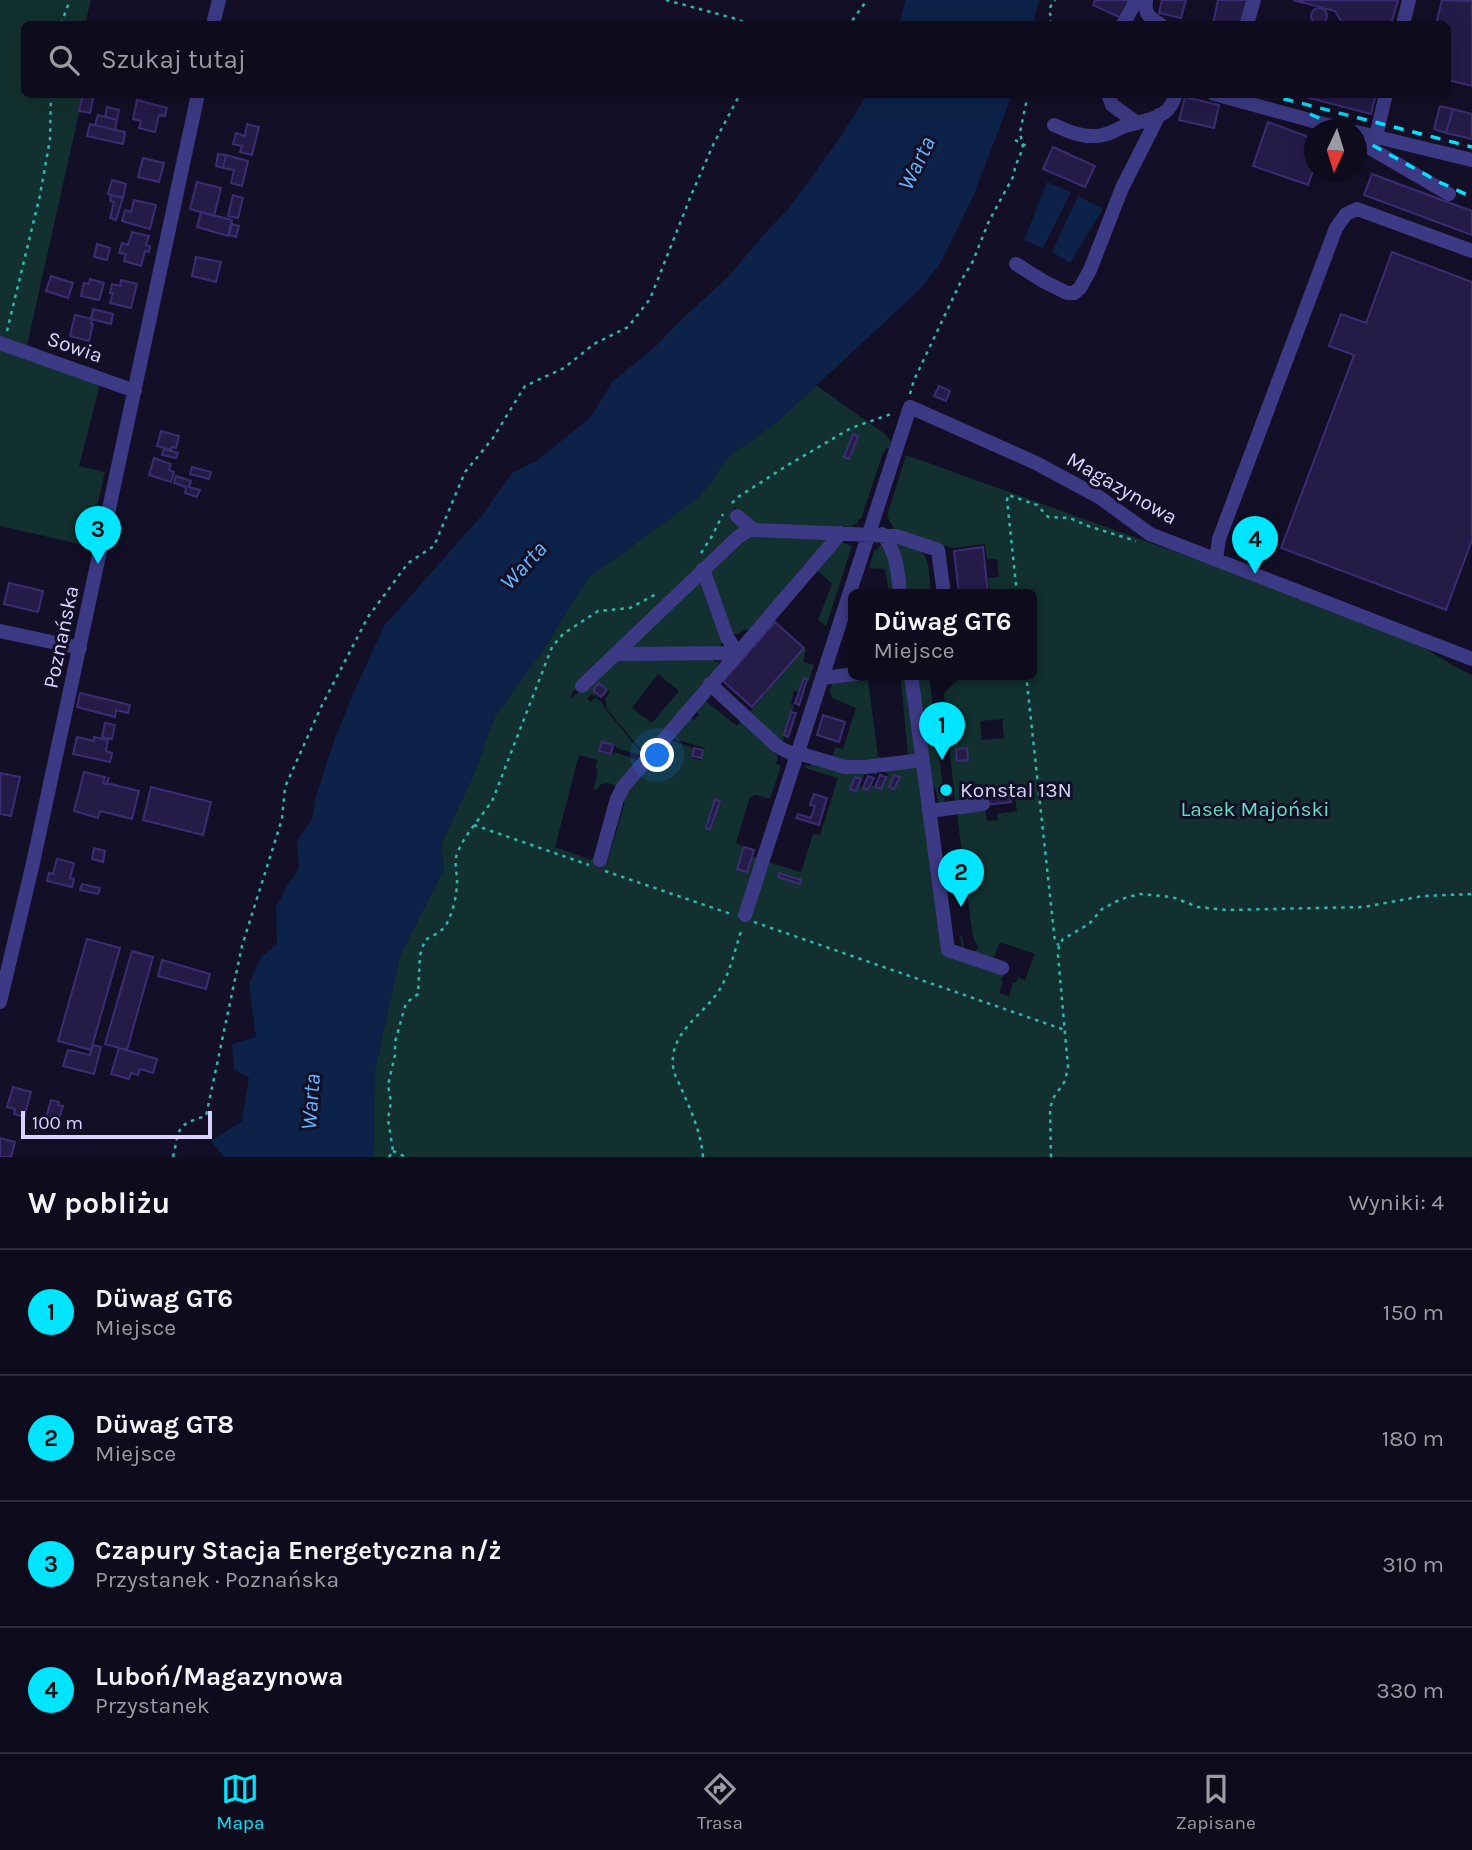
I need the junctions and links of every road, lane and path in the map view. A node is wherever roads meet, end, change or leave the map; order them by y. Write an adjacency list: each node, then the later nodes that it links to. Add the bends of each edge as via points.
1 (70, 0): 10 (path)
2 (219, 0): 11 (street)
3 (666, 0): 12 (path)
4 (867, 0): 13 (path)
5 (1055, 0): 14 (path, via 1049,9)
6 (1137, 0): 15 (street)
7 (1146, 0): 16 (street, via 1148,16)
8 (1254, 0): 17 (street)
9 (1409, 0): 18 (street)
10 (62, 21)
11 (214, 21)
12 (742, 21)
13 (852, 21)
14 (1051, 21)
15 (1125, 21)
16 (1156, 21)
17 (1248, 21)
18 (1405, 21)
19 (51, 98): 41 (path, via 50,139 40,195)
20 (197, 98): 42 (street, Poznańska)
21 (738, 98): 82 (path, via 692,192 650,299 628,327 594,344 564,368 525,386 493,438 465,472 434,545 408,563 368,617 285,788 282,819 242,946 206,1116 180,1128)
22 (1027, 98): 34 (path, via 1020,132)
23 (1109, 98): 29 (street)
24 (1174, 98): 27 (street)
25 (1228, 98): 28 (street)
26 (1385, 98): 32 (street)
27 (1159, 116): 29 (street); 40 (street, via 1122,188 1080,288 1067,293)
28 (1304, 119)
29 (1137, 123): 30 (street, via 1097,136 1077,135)
30 (1054, 125)
31 (1367, 134): 32 (street)
32 (1376, 136): 37 (street)
33 (1015, 140): 34 (path)
34 (1023, 144): 36 (path); 43 (path, via 1014,175 914,380)
35 (1367, 147): 38 (street)
36 (1030, 148)
37 (1472, 160)
38 (1449, 194)
39 (1472, 251): 49 (street, via 1357,209 1346,214 1336,228 1219,540)
40 (1016, 264)
41 (2, 344): 42 (street, Sowia)
42 (135, 391): 58 (street, Poznańska)
43 (910, 408): 44 (path, via 851,428 738,497); 47 (street); 49 (street, Magazynowa, via 1035,463 1099,497 1150,534)
44 (731, 510): 45 (street); 50 (path, via 712,536)
45 (751, 529): 46 (street); 50 (street)
46 (841, 533): 47 (street); 59 (street)
47 (876, 534): 51 (street); 52 (street, via 889,543 895,557); 53 (street, via 938,550)
48 (1137, 541): 54 (path, via 1070,518 1048,517 1037,505 1008,495)
49 (1216, 559): 61 (street, Magazynowa)
50 (701, 563): 59 (street); 60 (street)
51 (855, 589)
52 (899, 589)
53 (943, 589)
54 (1016, 589)
55 (662, 591): 72 (path, via 630,608 598,611 552,646 493,799)
56 (848, 609): 63 (street)
57 (0, 631): 58 (street)
58 (80, 648): 79 (street, Poznańska)
59 (737, 653): 60 (street); 66 (street)
60 (615, 654): 67 (street)
61 (1472, 659)
62 (848, 675): 63 (street)
63 (822, 678): 68 (street)
64 (912, 680): 69 (street)
65 (1027, 680): 77 (path, via 1055,942)
66 (710, 684): 68 (street, via 777,746); 73 (street, via 623,787)
67 (582, 686)
68 (798, 754): 69 (street, via 845,767); 75 (street)
69 (922, 760): 71 (street)
70 (983, 804): 71 (street)
71 (929, 811): 78 (street, via 948,950)
72 (474, 825): 73 (path); 81 (path, via 456,855 455,898 446,925 425,940 418,994 406,1003 395,1041 388,1085)
73 (597, 865): 75 (path)
74 (1472, 894): 77 (path, via 1423,896 1364,907 1226,910 1140,894 1102,909)
75 (740, 916): 80 (path)
76 (740, 934): 85 (path, via 722,986 680,1036 673,1057 700,1133)
77 (1059, 945): 80 (path)
78 (1002, 968)
79 (2, 993)
80 (1065, 1030): 86 (path, via 1068,1067 1050,1108)
81 (393, 1151): 83 (path); 84 (path)
82 (173, 1157)
83 (389, 1157)
84 (406, 1157)
85 (703, 1157)
86 (1051, 1157)

